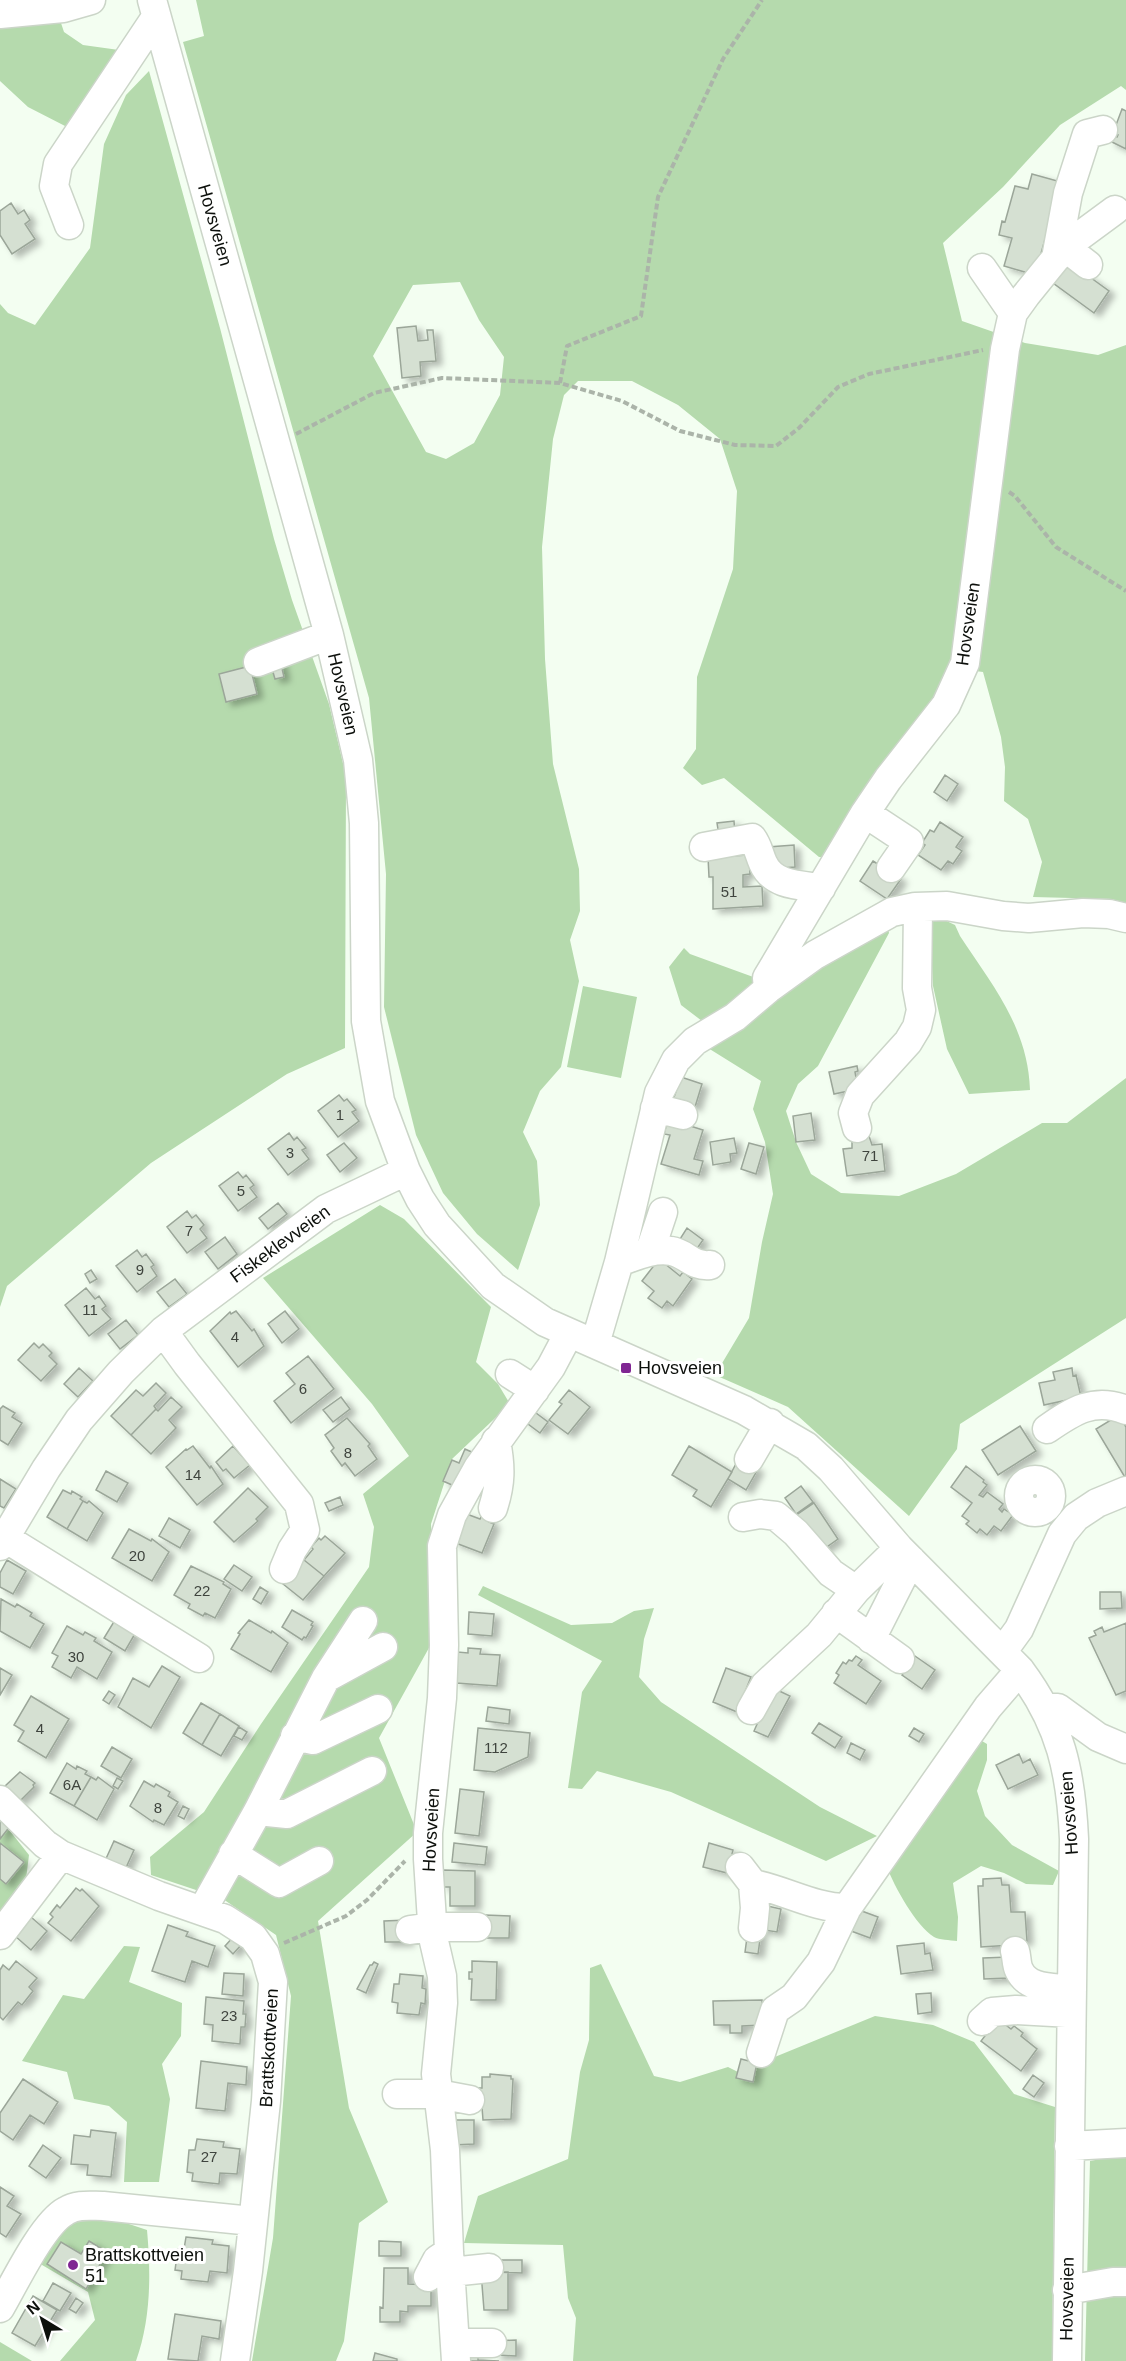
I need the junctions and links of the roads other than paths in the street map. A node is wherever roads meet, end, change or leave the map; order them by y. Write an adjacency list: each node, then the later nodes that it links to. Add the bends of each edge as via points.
1 (91, 0): 3 (street, via 63,8)
2 (154, 9): 6 (street, via 58,164 54,186); 10 (street, Hovsveien)
3 (0, 14)
4 (1103, 130): 7 (street, via 1087,134 1068,193)
5 (1115, 210): 7 (street)
6 (69, 225)
7 (1070, 257): 9 (street)
8 (982, 268): 9 (street)
9 (1013, 314): 12 (street, Hovsveien, via 1005,349 965,663 946,705)
10 (329, 636): 11 (street); 22 (street, Hovsveien, via 362,791 366,1021 371,1059 380,1101)
11 (258, 662)
12 (865, 813): 14 (street, via 909,842); 15 (street, Hovsveien)
13 (704, 847): 15 (street, via 752,838 772,877 788,884)
14 (891, 868)
15 (821, 888): 18 (street, Hovsveien)
16 (918, 907): 17 (street, via 947,906 1029,918 1083,913); 18 (street, via 892,912); 21 (street, via 917,988 921,1010 908,1042 860,1095 853,1113)
17 (1126, 918)
18 (799, 951): 19 (street, Hovsveien, via 767,978 768,989 683,1052 664,1081)
19 (655, 1108): 20 (street); 25 (street)
20 (683, 1114)
21 (857, 1128)
22 (406, 1171): 27 (street, Fiskeklevveien, via 326,1209); 28 (street, Hovsveien, via 437,1225 493,1287 545,1322)
23 (663, 1212): 24 (street)
24 (650, 1251): 25 (street); 26 (street, via 672,1251 700,1266)
25 (619, 1262): 29 (street)
26 (710, 1265)
27 (163, 1331): 42 (street, Fiskeklevveien, via 79,1420); 44 (street, via 299,1504 305,1530)
28 (569, 1332): 29 (street, Hovsveien); 31 (street, Hovsveien)
29 (595, 1344): 33 (street, Hovsveien)
30 (510, 1374): 31 (street)
31 (536, 1390): 35 (street, Hovsveien)
32 (1126, 1410): 34 (street, via 1090,1404)
33 (770, 1423): 36 (street); 43 (street, Hovsveien, via 818,1456)
34 (1047, 1429)
35 (496, 1441): 38 (street, via 500,1485); 54 (street, Hovsveien, via 472,1479 442,1546 453,1621)
36 (749, 1459)
37 (1126, 1491): 41 (street, via 1076,1517)
38 (493, 1508)
39 (1044, 1509): 41 (street)
40 (742, 1517): 45 (street, via 776,1516 831,1573)
41 (1062, 1534): 52 (street, via 1019,1629)
42 (2, 1542): 50 (street, Fiskeklevveien)
43 (904, 1554): 45 (street); 48 (street); 52 (street, Hovsveien)
44 (284, 1569)
45 (856, 1590): 46 (street)
46 (836, 1613): 48 (street); 57 (street, via 819,1635 765,1685)
47 (363, 1621): 53 (street)
48 (871, 1639): 51 (street)
49 (383, 1647): 53 (street)
50 (199, 1658)
51 (900, 1659)
52 (1011, 1661): 56 (street, Hovsveien); 67 (street, via 988,1707 876,1867 877,1887)
53 (326, 1678): 58 (street)
54 (442, 1698): 60 (street, via 458,1699); 71 (street, Hovsveien, via 435,1843)
55 (378, 1708): 58 (street, via 314,1740)
56 (1044, 1708): 59 (street, via 1058,1708 1098,1737); 74 (street, Hovsveien, via 1052,1760 1069,1777 1074,1839)
57 (751, 1710)
58 (295, 1736): 63 (street)
59 (1126, 1749)
60 (453, 1750)
61 (372, 1771): 63 (street, via 287,1814)
62 (0, 1800): 65 (street, Brattskottveien)
63 (258, 1811): 64 (street)
64 (233, 1854): 66 (street, via 279,1884); 68 (street)
65 (61, 1855): 68 (street, Brattskottveien); 72 (street)
66 (319, 1861)
67 (860, 1908): 70 (street, via 829,1908 747,1875 755,1908); 76 (street, via 794,1997 775,2010)
68 (202, 1911): 82 (street, Brattskottveien, via 225,1919 253,1937 265,1954 273,1982 266,2101)
69 (477, 1928): 71 (street)
70 (753, 1928)
71 (421, 1929): 78 (street, Hovsveien, via 454,2013 436,2074)
72 (0, 1935)
73 (1015, 1951): 74 (street, via 1024,1979)
74 (1072, 2002): 75 (street, via 992,2012); 81 (street, Hovsveien)
75 (982, 2021)
76 (761, 2053)
77 (397, 2094): 78 (street)
78 (438, 2094): 79 (street); 83 (street, Hovsveien, via 445,2150)
79 (470, 2100)
80 (1126, 2143): 81 (street)
81 (1070, 2146): 86 (street, Hovsveien)
82 (252, 2221): 87 (street, via 81,2205 65,2211 49,2227); 90 (street, Brattskottveien)
83 (442, 2267): 84 (street); 89 (street, Hovsveien)
84 (489, 2268)
85 (1126, 2282): 86 (street)
86 (1067, 2290): 91 (street, Hovsveien)
87 (0, 2308)
88 (492, 2343): 89 (street)
89 (455, 2352)
90 (235, 2361)
91 (1066, 2361)

